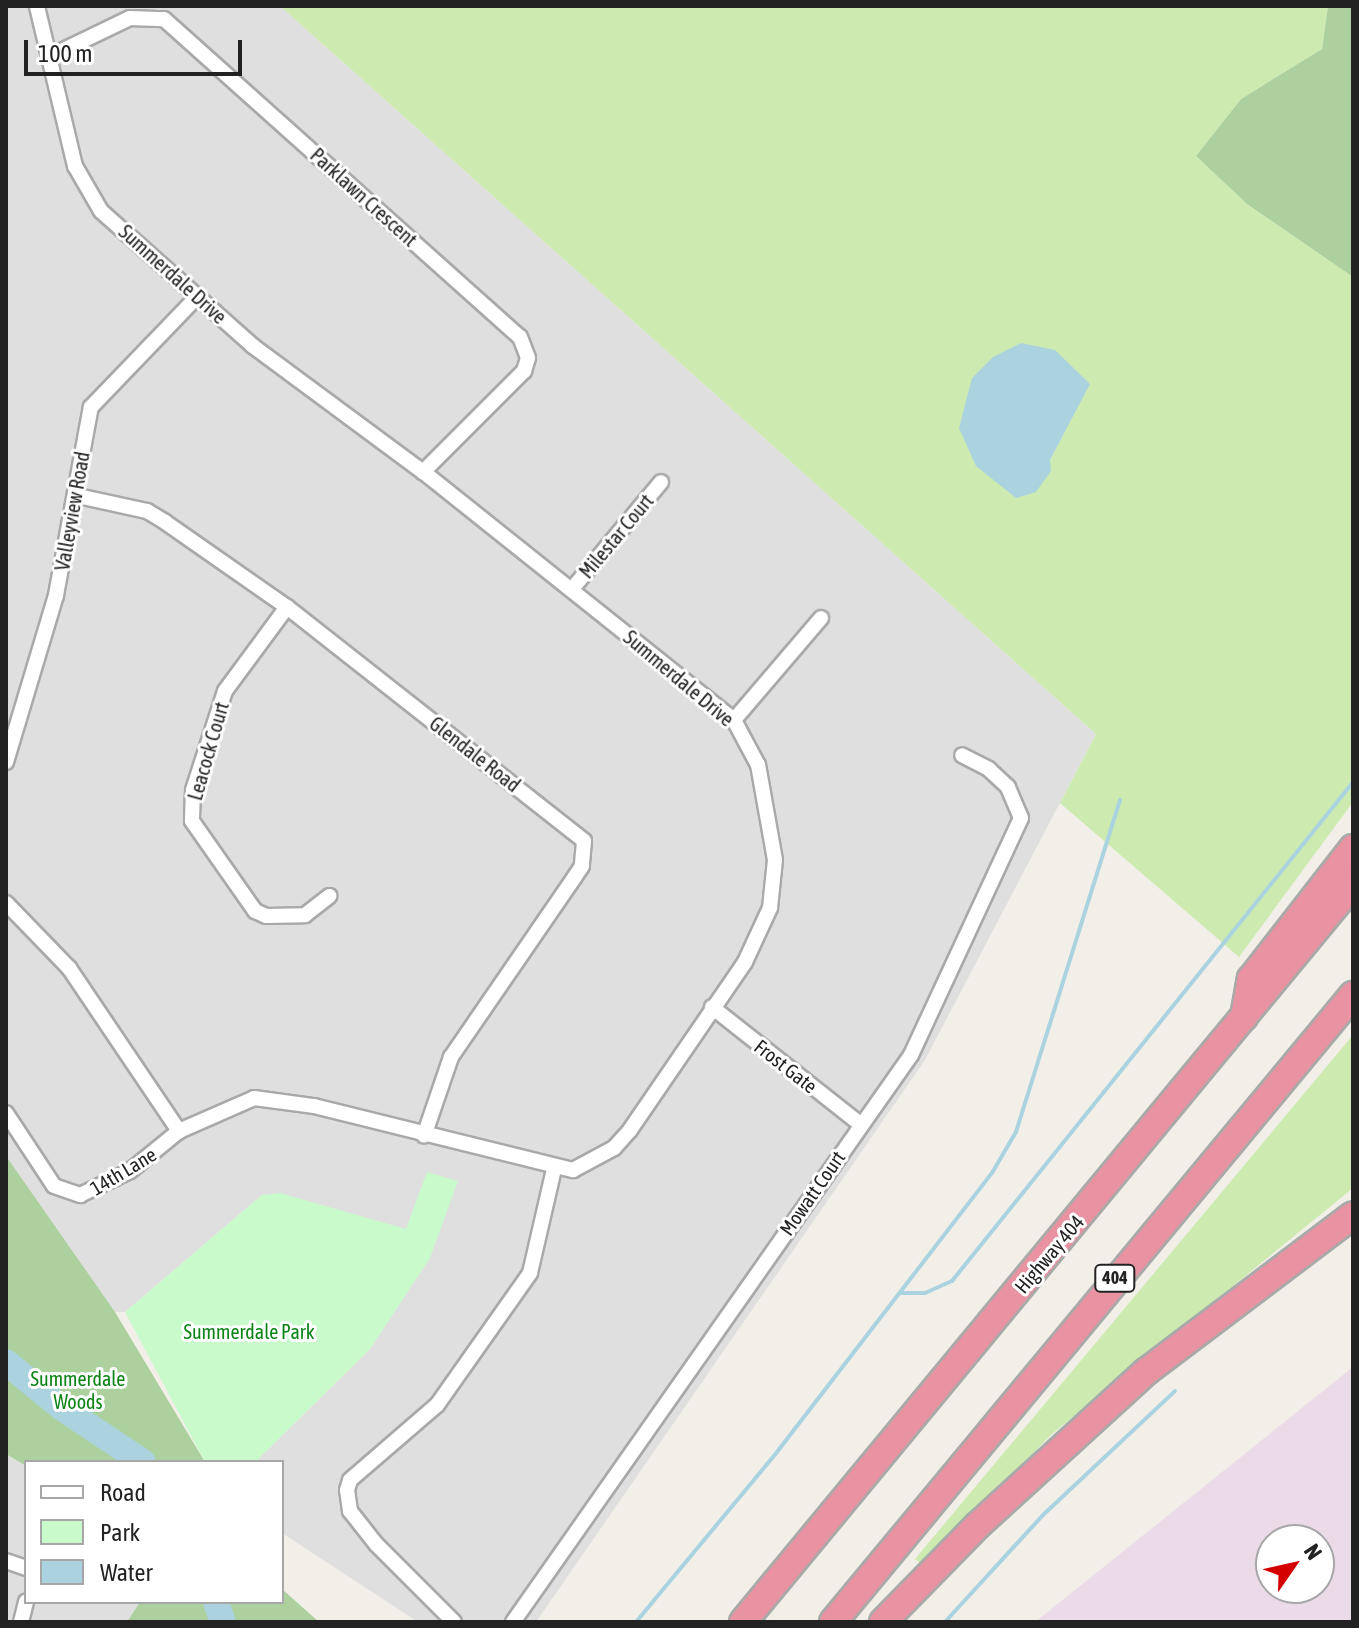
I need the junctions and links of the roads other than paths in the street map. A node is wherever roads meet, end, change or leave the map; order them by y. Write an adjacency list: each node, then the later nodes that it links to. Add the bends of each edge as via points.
1 (37, 6): 2 (street, Summerdale Drive)
2 (53, 55): 3 (street, Summerdale Drive, via 75,166 86,192); 4 (street, Parklawn Crescent, via 130,18 164,19 520,337 528,358 524,371)
3 (198, 296): 4 (street, Summerdale Drive, via 334,410); 6 (street, Valleyview Road, via 95,399 84,429)
4 (423, 472): 7 (street, Summerdale Drive)
5 (661, 482): 7 (street, Milestar Court)
6 (78, 496): 8 (street, Glendale Road, via 147,511); 12 (street, Valleyview Road, via 42,657)
7 (572, 589): 10 (street, Summerdale Drive)
8 (287, 607): 15 (street, Leacock Court, via 225,691 193,790 192,821 255,911 296,916); 23 (street, Glendale Road, via 584,841 582,866 451,1057)
9 (821, 618): 10 (street)
10 (734, 720): 18 (street, Summerdale Drive, via 751,746 764,787 774,882 770,908 745,962)
11 (962, 755): 21 (street, Mowatt Court, via 1008,787 1021,818 911,1055)
12 (6, 762)
13 (1353, 848): 19 (highway, via 1251,979)
14 (1353, 884): 19 (highway, Highway 404)
15 (329, 896)
16 (6, 903): 22 (street, via 69,968)
17 (1353, 995): 29 (highway, 404)
18 (712, 1007): 21 (street, Frost Gate); 24 (street, Summerdale Drive, via 614,1148 573,1170)
19 (1243, 1021): 28 (highway, Highway 404)
20 (6, 1113): 22 (street, 14th Lane, via 54,1186 80,1195 119,1178)
21 (860, 1124): 27 (street, Mowatt Court)
22 (179, 1131): 23 (street, Summerdale Drive, via 254,1098 314,1106)
23 (424, 1136): 24 (street, Summerdale Drive)
24 (554, 1169): 26 (street, via 530,1273 437,1405 350,1480 347,1490 350,1511 376,1544)
25 (1353, 1215): 30 (highway, via 1147,1371 977,1526)
26 (454, 1622)
27 (513, 1622)
28 (743, 1622)
29 (833, 1622)
30 (883, 1622)

